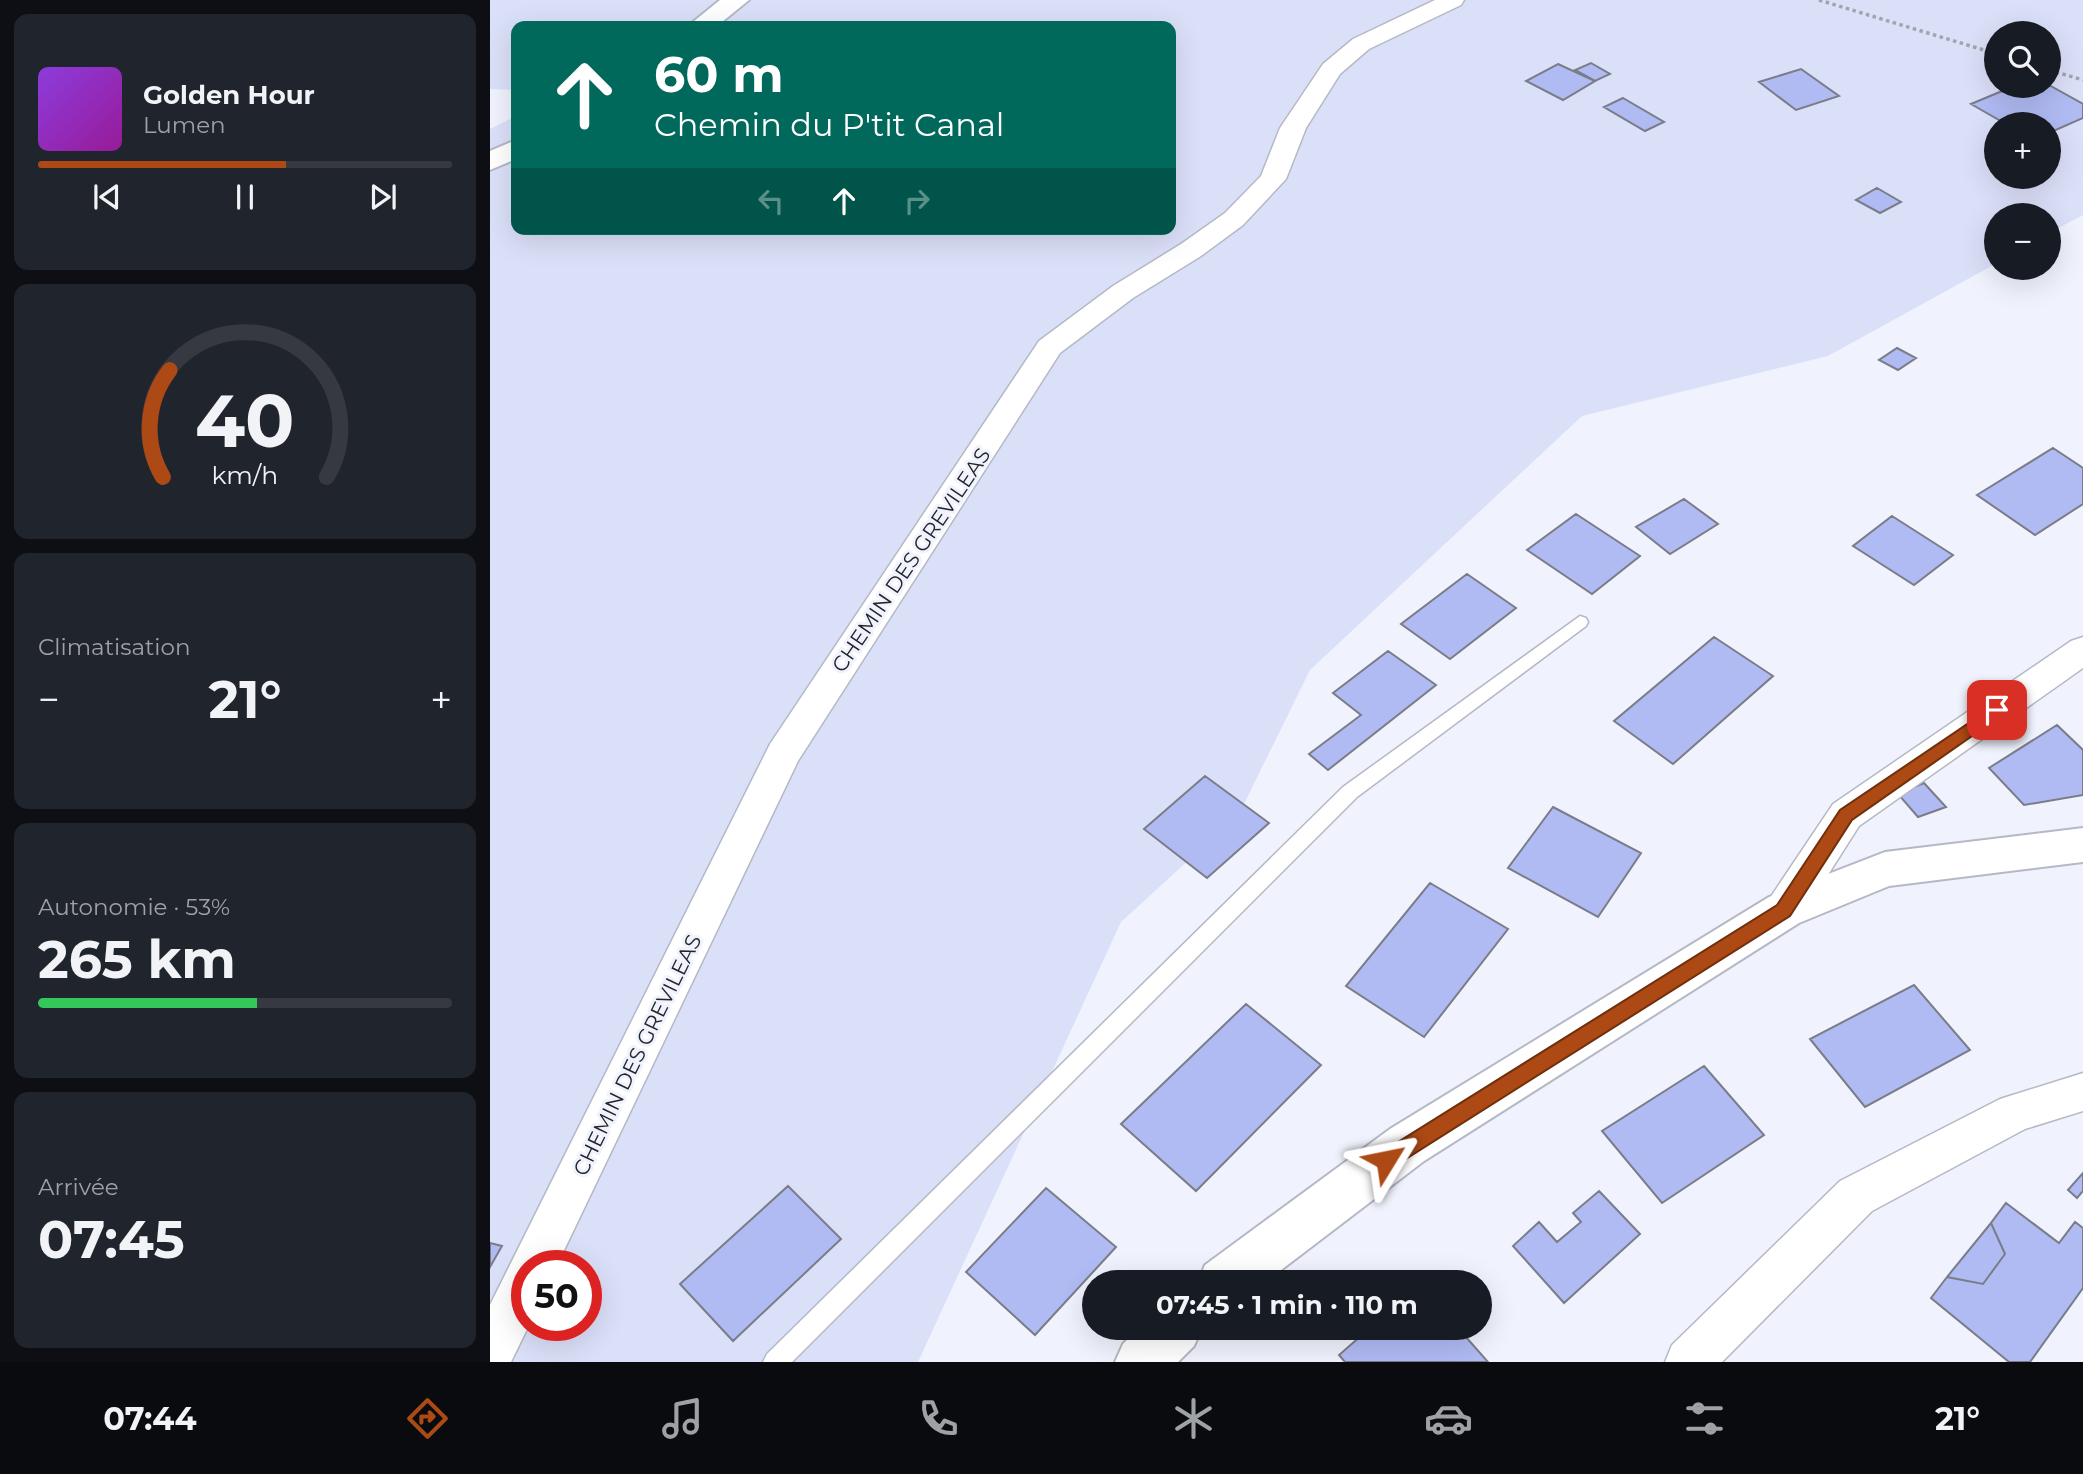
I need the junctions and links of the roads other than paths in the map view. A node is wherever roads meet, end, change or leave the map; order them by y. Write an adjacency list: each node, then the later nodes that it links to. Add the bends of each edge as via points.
1 (736, 0): 3 (main road)
2 (1453, 0): 11 (street, CHEMIN DES GREVILEAS, via 1361,44 1331,69 1293,128 1273,179 1234,219 1049,347 783,754)
3 (708, 21)
4 (511, 151): 5 (main road)
5 (490, 162)
6 (1580, 622): 16 (lane, via 1350,792)
7 (2083, 650): 9 (street, via 1846,815)
8 (2083, 845): 9 (main road, via 1885,869)
9 (1784, 911): 12 (main road, via 1407,1144)
10 (2083, 1092): 18 (street, via 2015,1113 1856,1196)
11 (541, 1250)
12 (1240, 1270)
13 (511, 1312): 15 (street)
14 (1164, 1340): 17 (main road)
15 (490, 1355)
16 (775, 1362)
17 (1141, 1362)
18 (1689, 1362)

